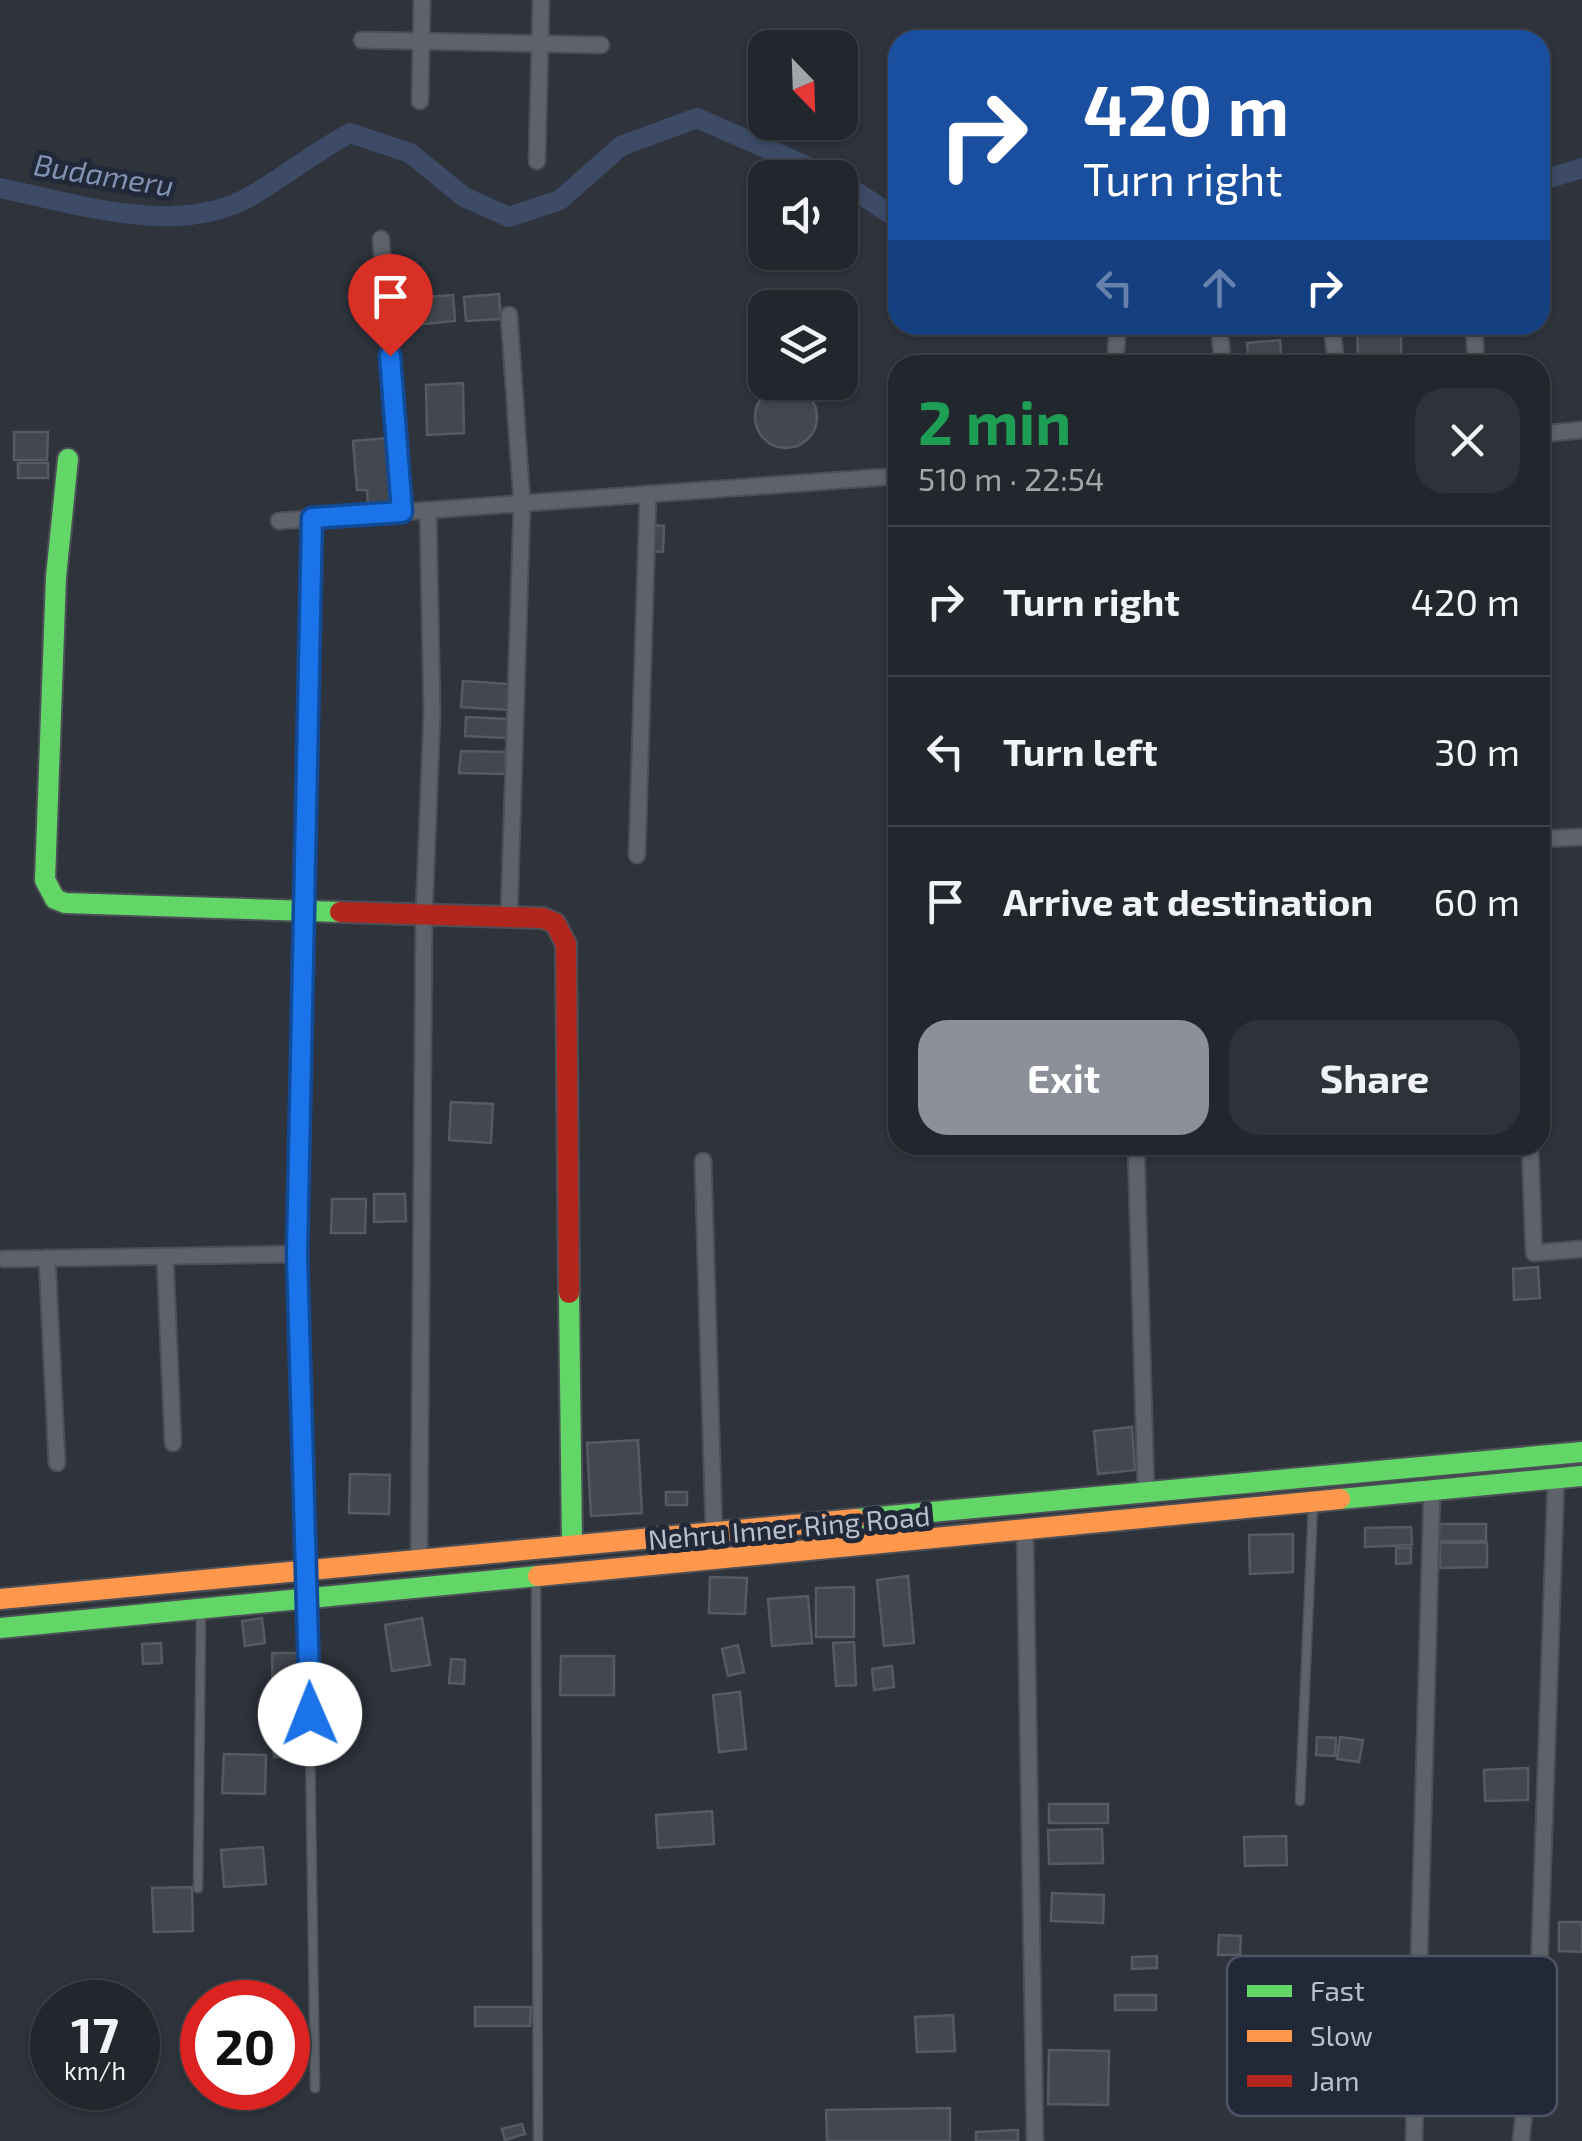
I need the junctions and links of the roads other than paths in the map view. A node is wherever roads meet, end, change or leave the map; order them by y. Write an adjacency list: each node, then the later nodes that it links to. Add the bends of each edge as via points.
1 (422, 0): 4 (street)
2 (542, 0): 5 (street)
3 (362, 40): 4 (street)
4 (421, 42): 5 (street); 7 (street)
5 (541, 44): 6 (street); 8 (street)
6 (601, 45)
7 (420, 102)
8 (537, 161)
9 (382, 239): 18 (street)
10 (509, 315): 16 (street)
11 (1582, 430): 12 (street)
12 (1550, 433)
13 (68, 459): 24 (main road, via 56,577 48,890 64,903)
14 (888, 477): 15 (street)
15 (648, 494): 16 (street); 23 (street)
16 (522, 503): 17 (street); 26 (street)
17 (428, 510): 18 (street); 25 (street, via 432,714)
18 (402, 512): 19 (street)
19 (312, 518): 20 (street); 24 (street)
20 (279, 521)
21 (1582, 837): 22 (street)
22 (1550, 839)
23 (637, 854)
24 (304, 910): 25 (main road); 31 (street)
25 (424, 915): 26 (main road); 46 (street)
26 (509, 917): 45 (main road, via 556,923 566,944)
27 (1136, 1155): 41 (street)
28 (1530, 1155): 30 (street, via 1534,1252)
29 (703, 1161): 43 (street)
30 (1582, 1248)
31 (297, 1254): 32 (street); 47 (street)
32 (165, 1256): 33 (street); 35 (street)
33 (47, 1258): 34 (street); 37 (street)
34 (4, 1259)
35 (172, 1443)
36 (1582, 1452): 41 (main road)
37 (58, 1463)
38 (1582, 1476): 39 (main road, Nehru Inner Ring Road)
39 (1556, 1478): 40 (main road, Nehru Inner Ring Road); 56 (street)
40 (1432, 1491): 42 (main road, Nehru Inner Ring Road); 55 (street)
41 (1146, 1492): 43 (main road)
42 (1312, 1505): 44 (main road, Nehru Inner Ring Road); 53 (lane)
43 (714, 1532): 45 (main road)
44 (1025, 1533): 48 (main road, Nehru Inner Ring Road); 61 (street)
45 (572, 1545): 46 (main road)
46 (418, 1558): 47 (main road)
47 (306, 1568): 49 (main road); 50 (street)
48 (536, 1578): 50 (main road, Nehru Inner Ring Road); 60 (lane)
49 (0, 1599)
50 (308, 1601): 51 (main road, Nehru Inner Ring Road); 57 (lane)
51 (201, 1611): 52 (main road, Nehru Inner Ring Road); 54 (lane)
52 (0, 1628)
53 (1300, 1800)
54 (198, 1888)
55 (1419, 1956)
56 (1537, 1956)
57 (315, 2088)
58 (1415, 2116): 62 (street)
59 (1524, 2116): 63 (street)
60 (538, 2141)
61 (1036, 2141)
62 (1414, 2141)
63 (1521, 2141)

